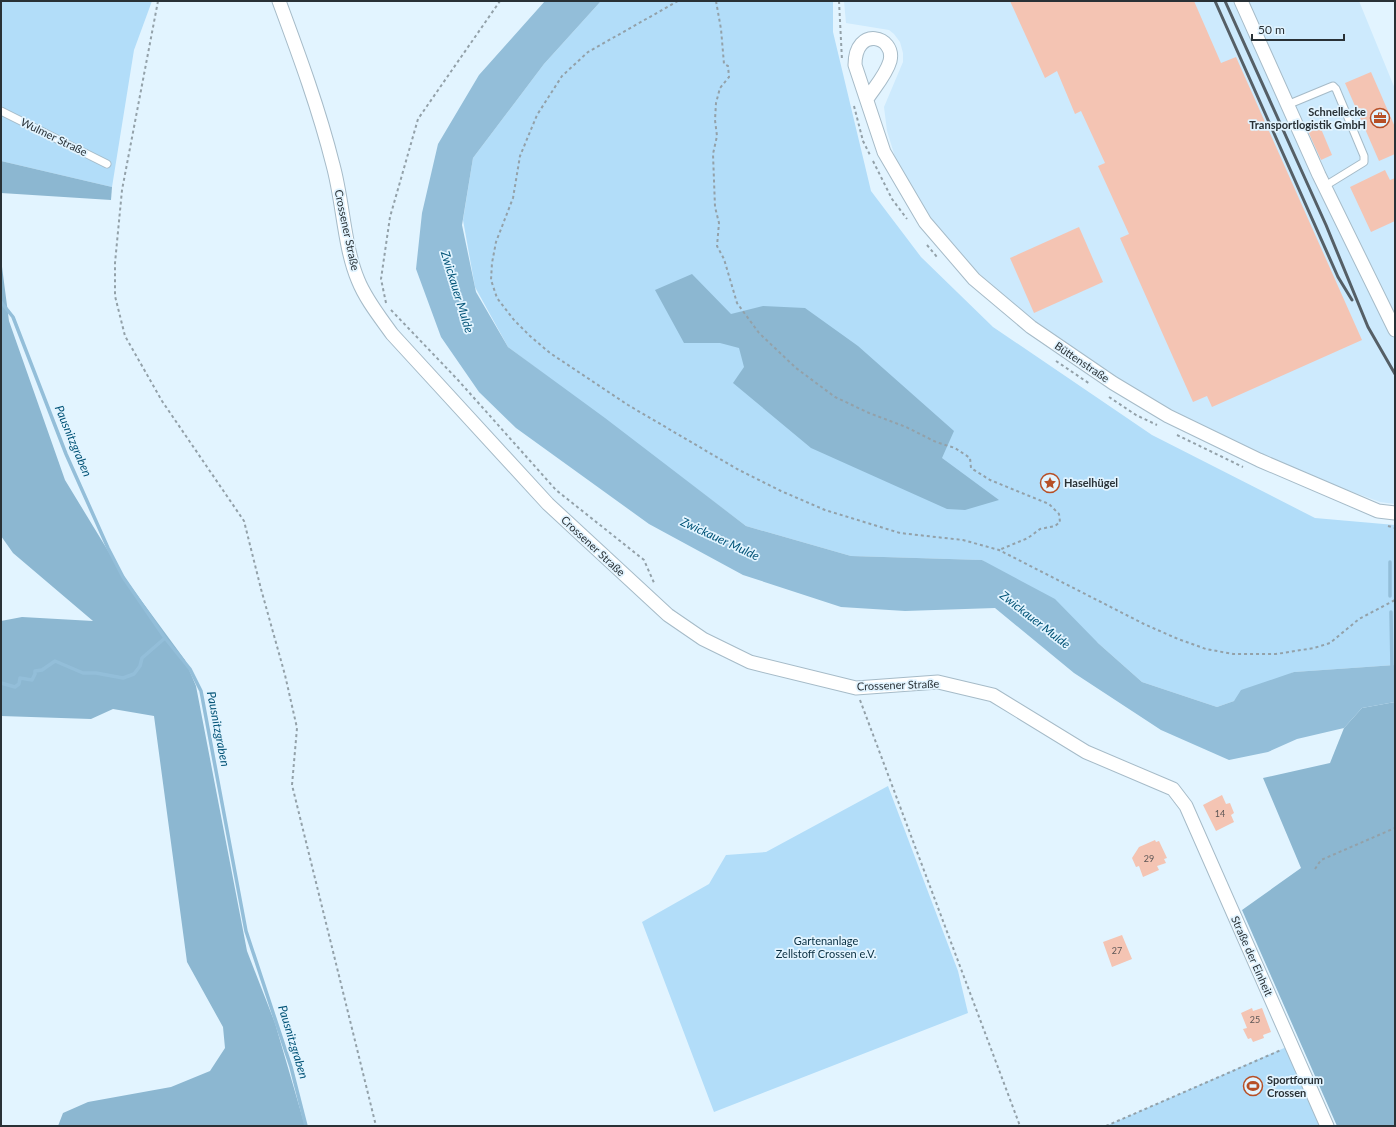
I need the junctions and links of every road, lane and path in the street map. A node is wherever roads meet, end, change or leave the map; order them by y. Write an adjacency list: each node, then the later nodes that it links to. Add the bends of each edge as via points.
1 (158, 1): 36 (path, via 122,190 115,263 115,296 125,336 162,401 244,521 297,728 292,785)
2 (279, 1): 31 (street, Crossener Straße, via 333,164 358,280 371,305 392,334 548,504 668,615 704,639 750,662)
3 (500, 1): 29 (path, via 418,119 390,217 381,279 386,305 458,380 556,490 644,560)
4 (678, 1): 28 (path, via 588,52 562,76 537,115 520,156 513,198 494,249 491,280 497,298 514,320 550,353 628,405 737,469 825,510 869,524 900,533 962,540)
5 (716, 1): 28 (path, via 724,64 728,66 729,77 720,88 716,103 717,136 713,154 715,207 719,223 718,246 737,303 759,333 796,368 835,397 955,448 970,458 971,468 1049,504 1059,514 1060,522 1055,526 1040,529 1028,538)
6 (839, 1): 8 (path)
7 (1240, 1): 10 (street)
8 (843, 62)
9 (866, 99): 25 (street, Büttenstraße, via 884,152 924,222 974,279 1032,327 1168,416 1259,460 1378,511)
10 (1288, 104): 14 (street); 14 (lane, via 1333,86 1336,89 1364,156 1364,162)
11 (854, 105): 15 (path, via 863,141 892,199)
12 (1, 111): 13 (lane, Wulmer Straße)
13 (107, 164)
14 (1325, 186): 18 (street)
15 (910, 222)
16 (923, 240): 17 (path)
17 (938, 258)
18 (1395, 330)
19 (1051, 357): 20 (path)
20 (1093, 386)
21 (1106, 394): 22 (path, via 1136,415)
22 (1162, 428)
23 (1176, 435): 24 (path)
24 (1249, 470)
25 (1395, 513)
26 (1385, 525): 27 (path)
27 (1395, 528)
28 (999, 550): 30 (path, via 1144,624 1199,647 1233,654 1276,654 1330,643 1359,619)
29 (656, 588)
30 (1395, 600)
31 (856, 688): 32 (street, Crossener Straße, via 938,682 993,695 1086,752); 37 (path)
32 (1173, 789): 35 (street, Straße der Einheit, via 1186,806)
33 (1395, 828): 34 (path, via 1321,860)
34 (1315, 869)
35 (1291, 1045): 38 (path); 39 (street, Straße der Einheit)
36 (376, 1126)
37 (1020, 1126)
38 (1106, 1126)
39 (1327, 1126)

